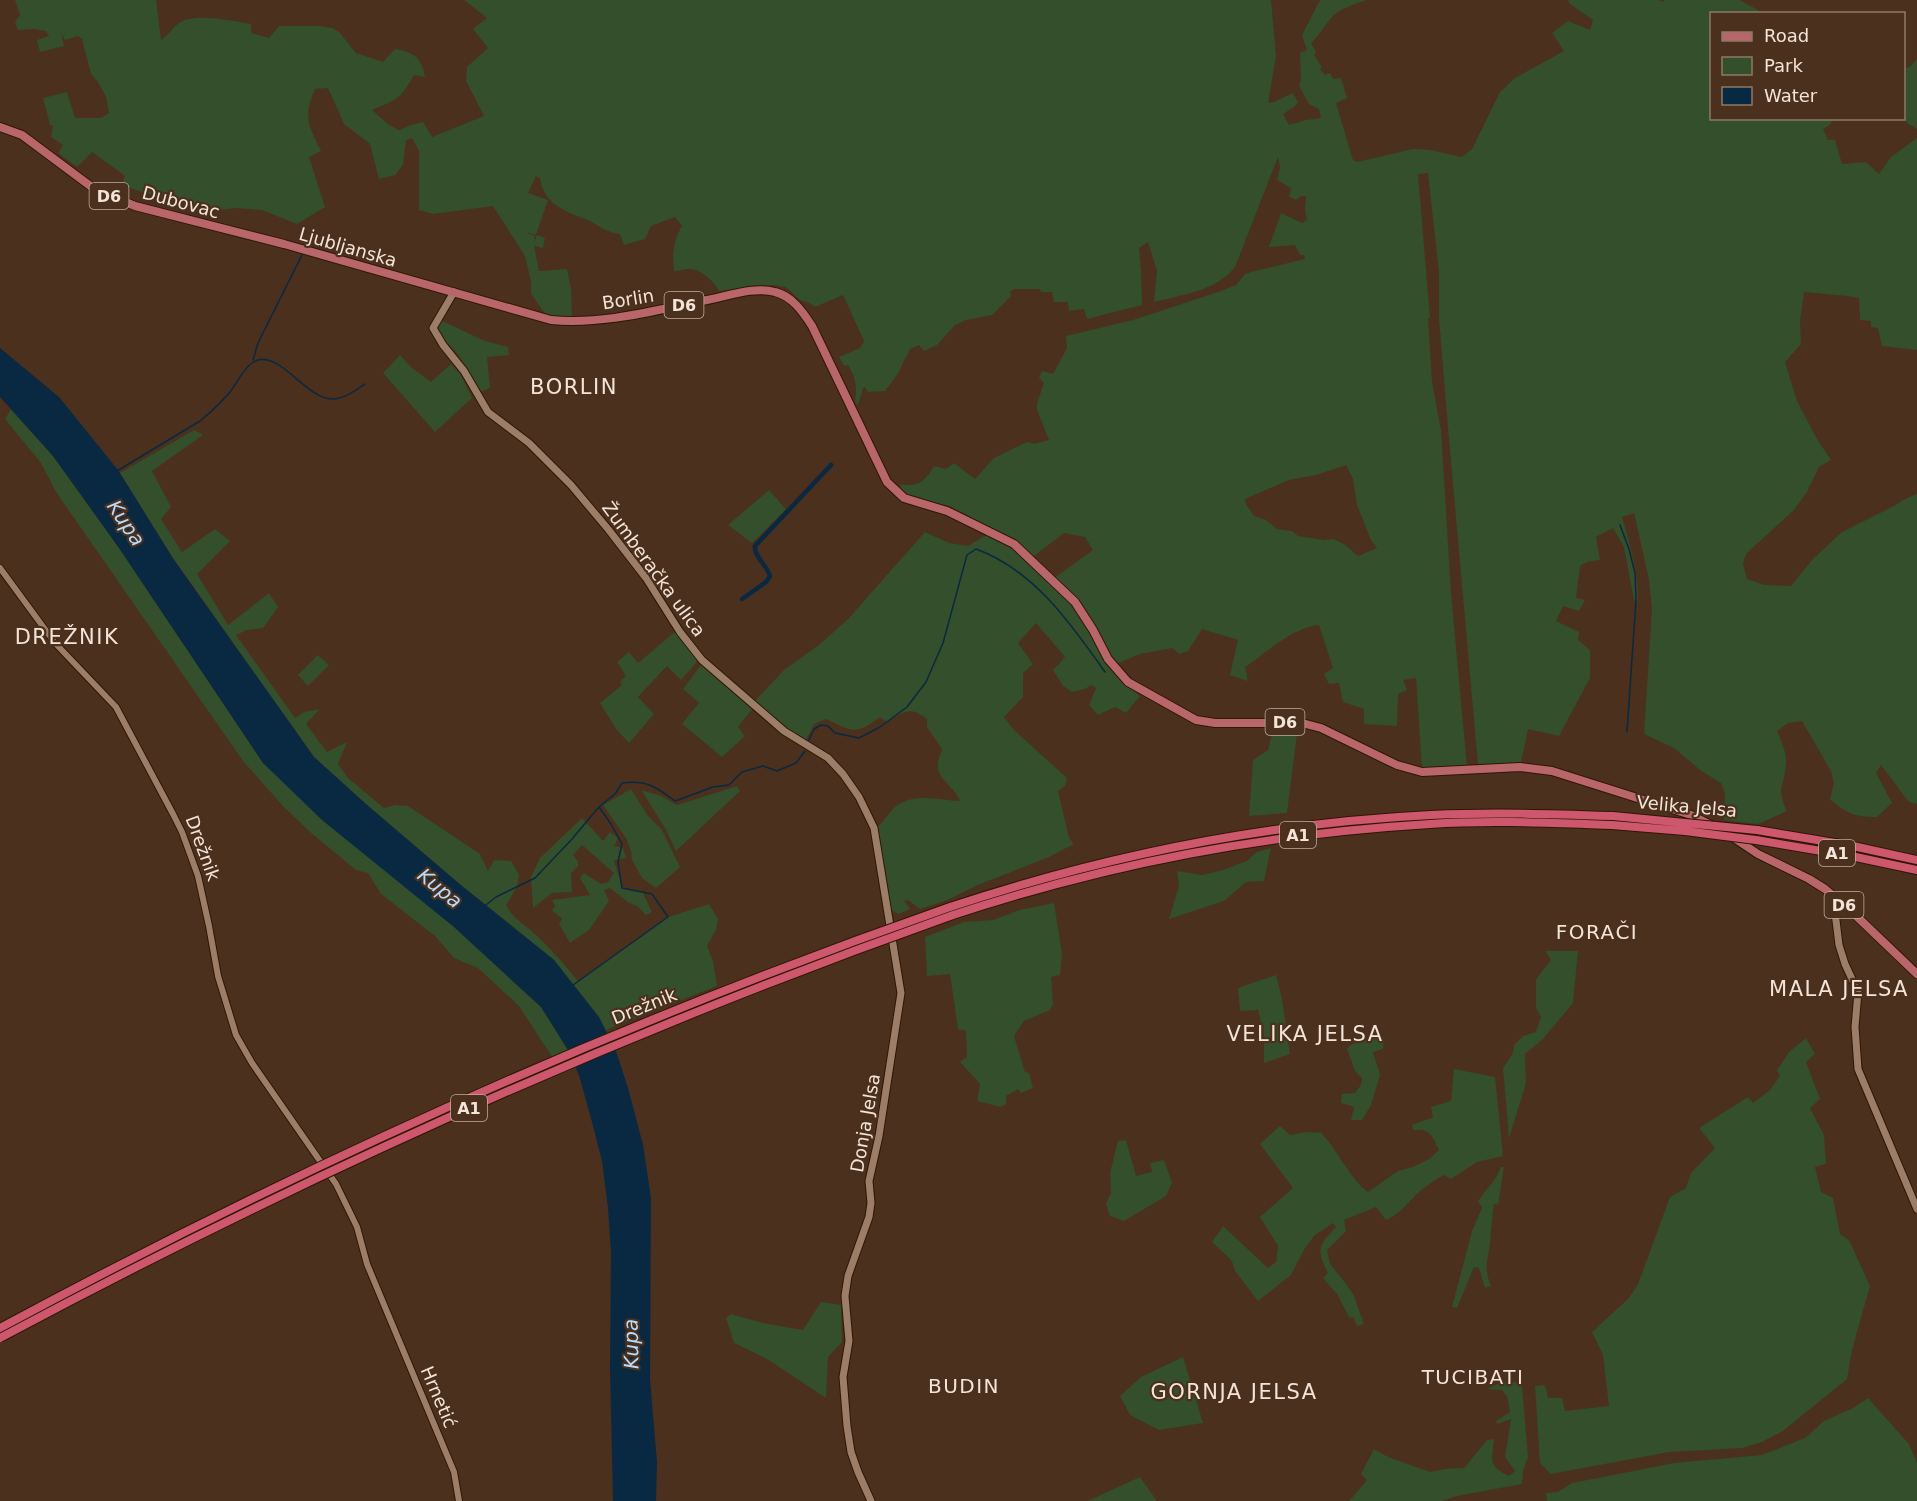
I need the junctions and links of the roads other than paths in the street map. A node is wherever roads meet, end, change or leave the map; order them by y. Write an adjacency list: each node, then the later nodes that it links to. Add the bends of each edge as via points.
1 (0, 127): 2 (main road, Dubovac / D6, via 22,135 86,184 111,197)
2 (234, 232): 3 (main road, Ljubljanska / D6)
3 (454, 292): 5 (main road, Žumberačka ulica, via 433,328 488,412 529,443 571,485 646,578 702,660 784,731); 9 (main road, Borlin / D6, via 551,320 581,321 774,291 792,301 806,317 887,482 904,498 947,511 1014,544 1075,603 1108,658 1128,682 1196,720 1302,723 1422,772 1520,766 1552,771 1690,815)
4 (0, 568): 13 (street, Drežnik, via 55,642 116,706 138,746 194,864 218,976 236,1035 336,1184 357,1227)
5 (828, 758): 17 (main road, Donja Jelsa, via 859,797 874,828 901,993 869,1181 869,1217 845,1296 849,1341 843,1377 846,1426 858,1472)
6 (1613, 821): 7 (highway, Velika Jelsa / A1, bridge, via 1757,830); 8 (highway, Velika Jelsa / A1, bridge, via 1756,840); 10 (highway, A1, via 1522,813 1432,815 1261,831 1115,859 1023,884)
7 (1917, 860)
8 (1917, 870)
9 (1833, 896): 11 (main road, D6); 12 (main road, via 1839,945 1858,992 1858,1069)
10 (952, 911): 14 (highway, Drežnik / A1, bridge, via 728,990 495,1087 273,1189); 15 (highway, Drežnik / A1, bridge, via 710,1006 384,1146 227,1221)
11 (1917, 974)
12 (1917, 1209)
13 (386, 1306): 16 (street, Hrnetić, via 454,1472)
14 (0, 1328)
15 (0, 1338)
16 (459, 1501)
17 (871, 1501)

